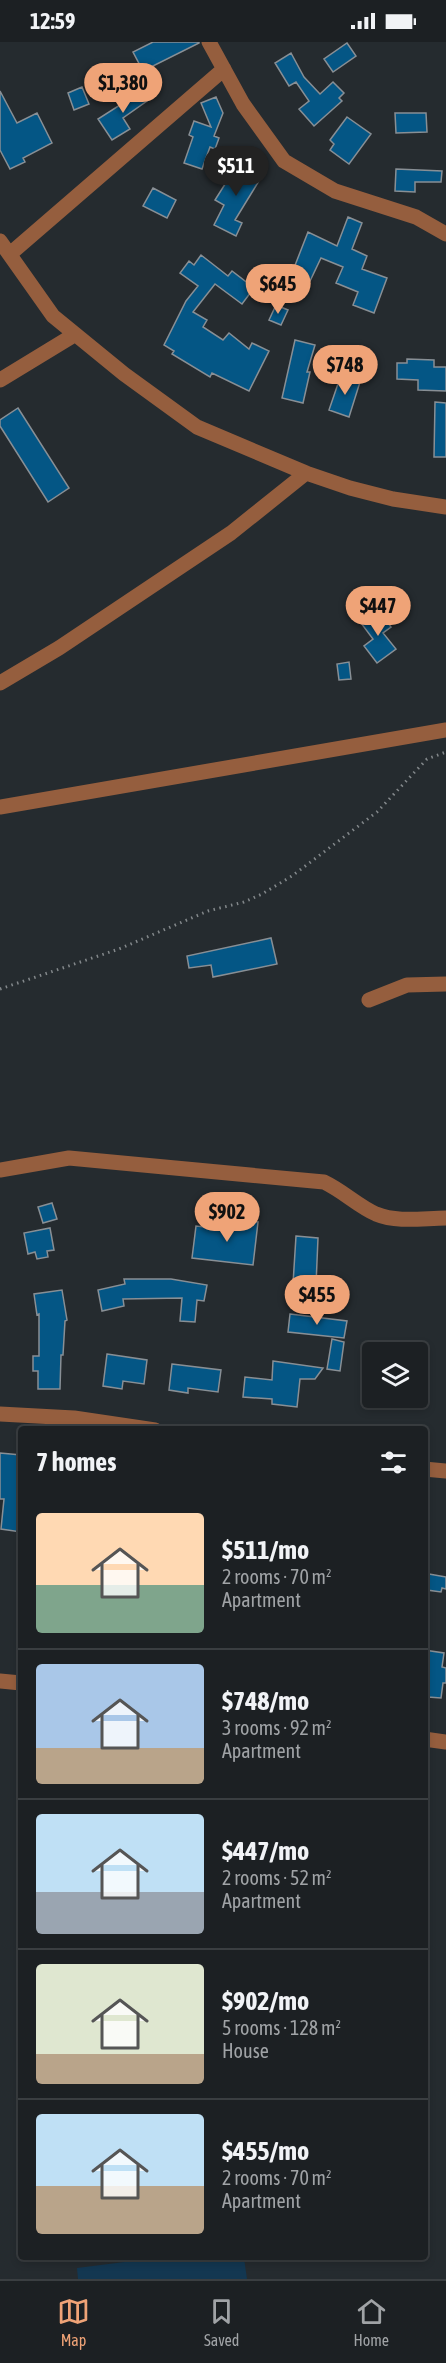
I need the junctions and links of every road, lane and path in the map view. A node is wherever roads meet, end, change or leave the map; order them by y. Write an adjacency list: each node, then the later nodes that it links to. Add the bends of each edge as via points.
1 (209, 42): 2 (street)
2 (224, 69): 3 (street, via 243,104 284,161 335,191 416,217); 5 (street)
3 (446, 234)
4 (0, 241): 5 (street)
5 (10, 254): 6 (street, via 46,308)
6 (74, 335): 7 (street); 8 (street, via 167,408 198,427)
7 (0, 380)
8 (306, 473): 9 (street, via 393,500); 10 (street, via 231,533)
9 (446, 507)
10 (0, 683)
11 (446, 730): 13 (street)
12 (446, 752): 15 (path, via 427,759 377,812 262,894 119,949)
13 (0, 807)
14 (446, 984): 16 (street, via 407,985)
15 (0, 988)
16 (369, 1000)
17 (0, 1170): 18 (street, via 69,1158 324,1182 376,1214 398,1219)
18 (446, 1218)
19 (0, 1414): 20 (street)
20 (128, 1426)
21 (428, 1469): 22 (street)
22 (446, 1471)
23 (0, 1681): 24 (street)
24 (18, 1683)
25 (428, 1740): 26 (street)
26 (446, 1742)

